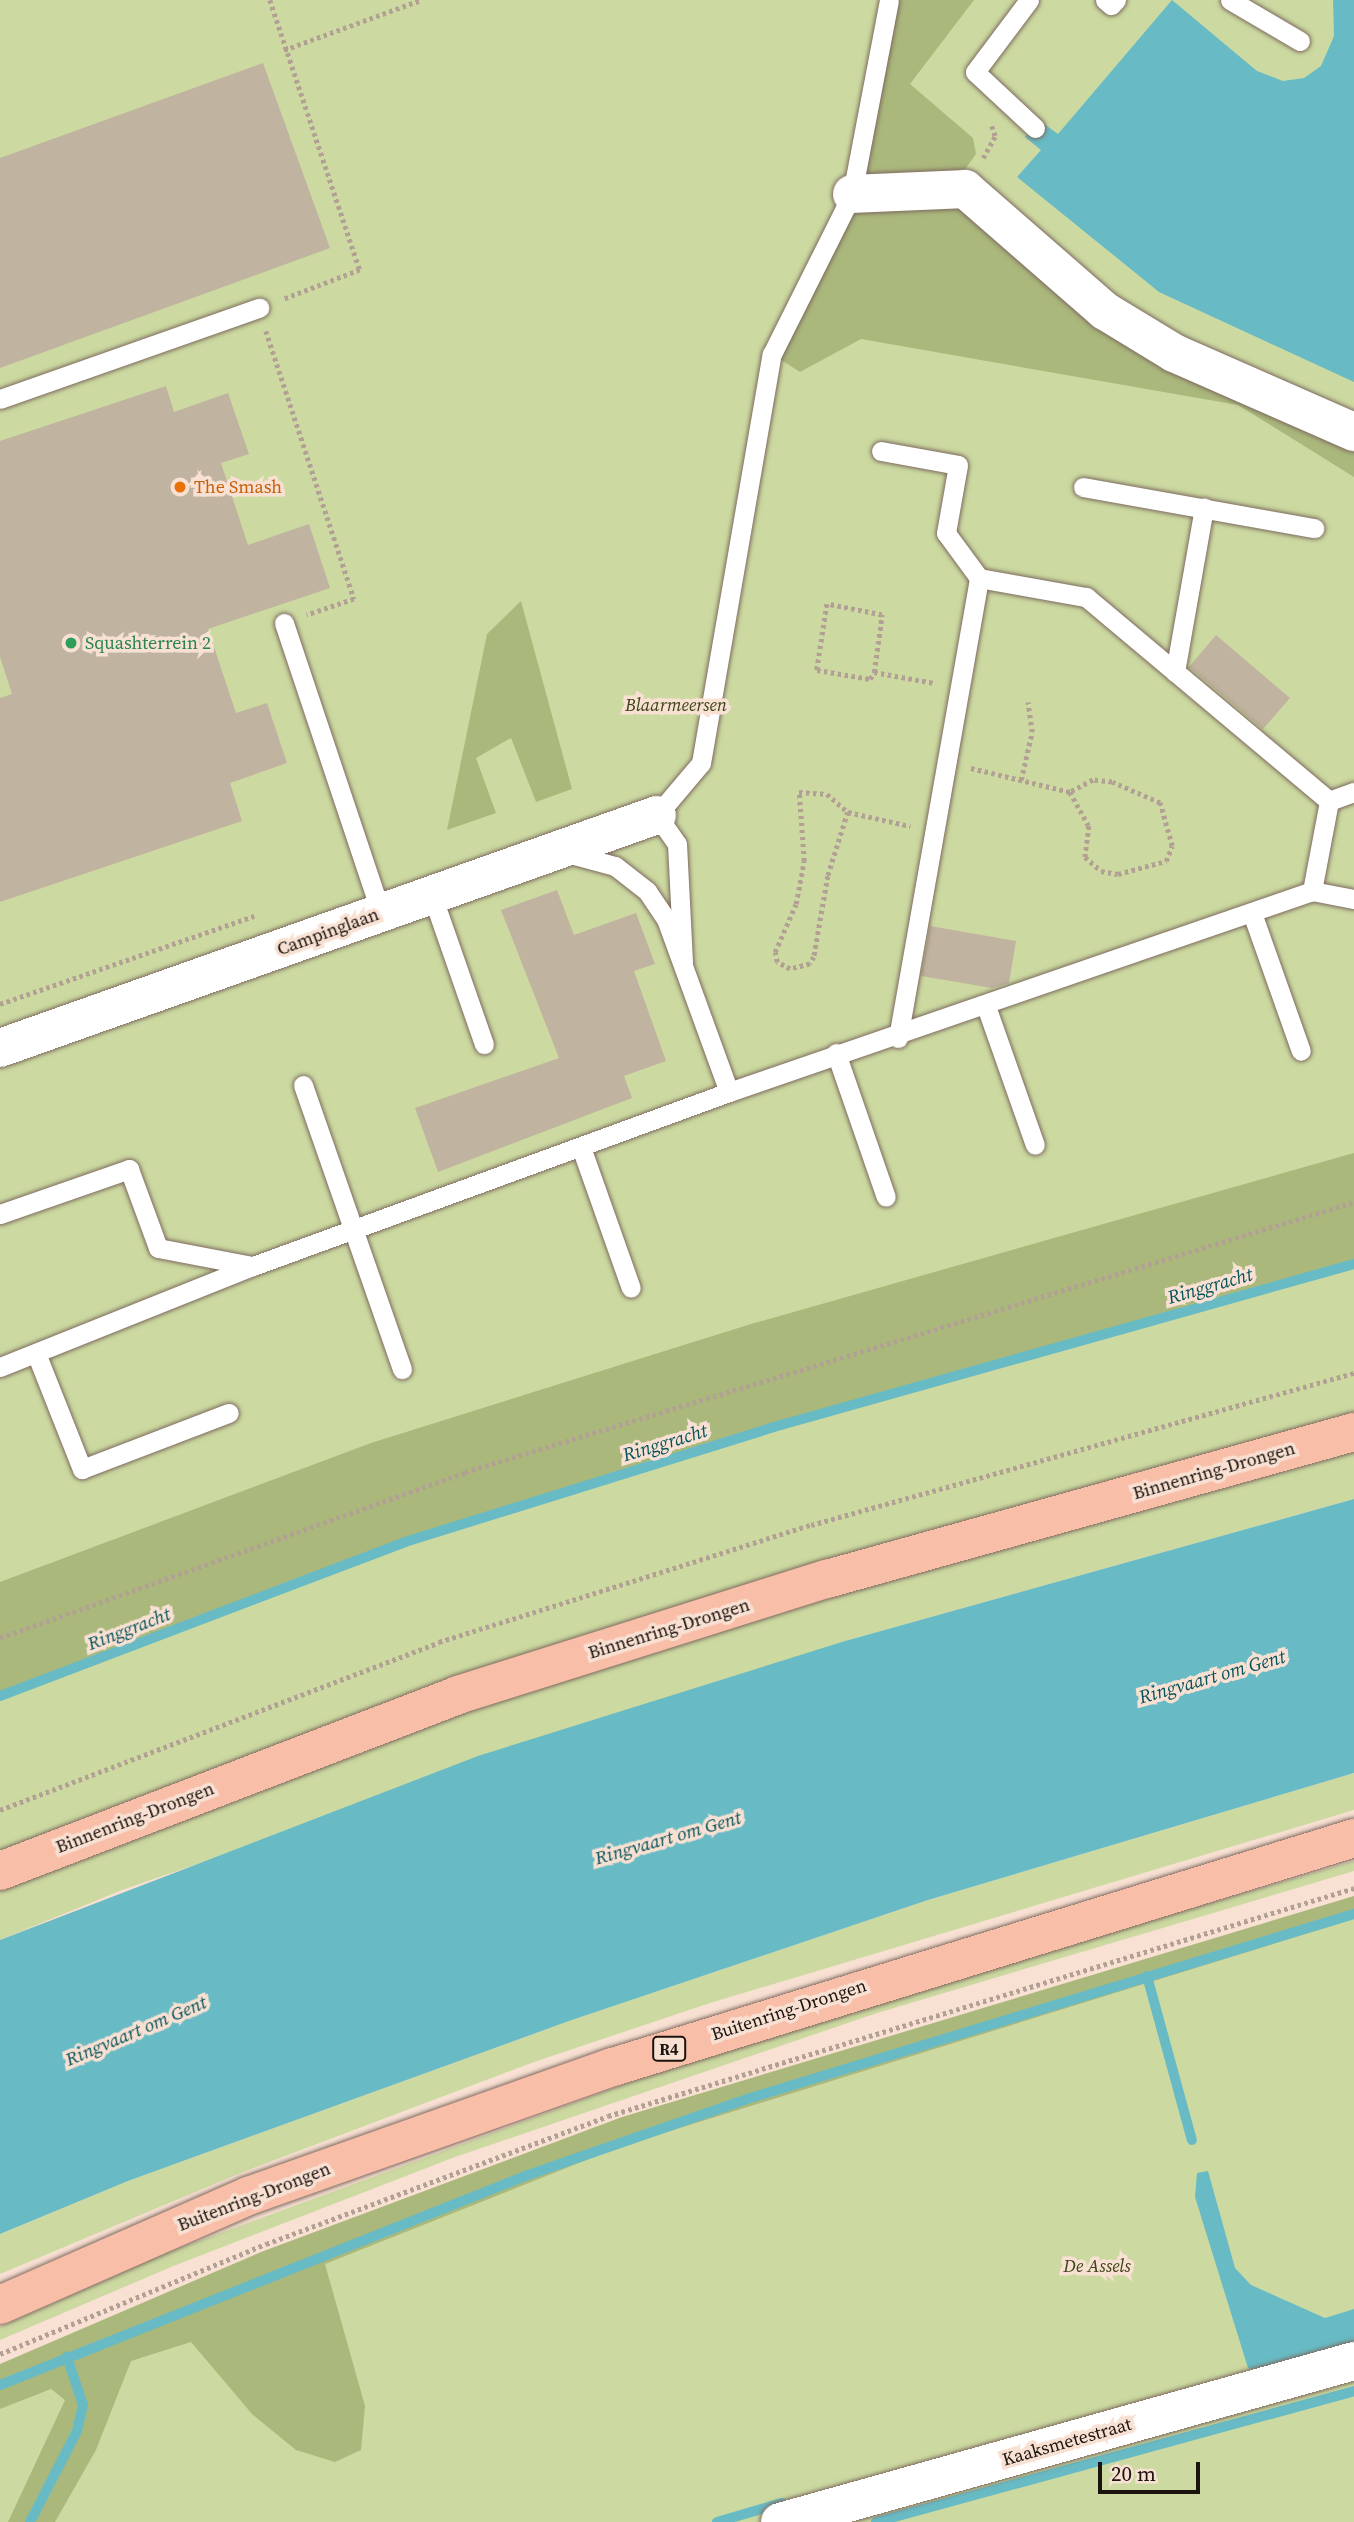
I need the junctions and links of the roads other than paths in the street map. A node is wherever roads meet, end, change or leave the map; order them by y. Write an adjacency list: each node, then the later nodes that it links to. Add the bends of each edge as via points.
1 (889, 0): 8 (lane)
2 (1029, 0): 7 (lane, via 975,72)
3 (1105, 0): 4 (lane, via 1111,5)
4 (1116, 0)
5 (1230, 0): 6 (lane)
6 (1300, 41)
7 (1035, 128)
8 (852, 194): 11 (street, via 965,189 1105,311 1174,353); 21 (lane, via 772,354 701,764)
9 (259, 308): 10 (lane)
10 (0, 399)
11 (1354, 432)
12 (881, 451): 16 (lane, via 958,465 946,533)
13 (1083, 487): 14 (lane)
14 (1203, 508): 15 (lane); 18 (lane)
15 (1314, 528)
16 (979, 578): 18 (lane, via 1086,597); 30 (lane)
17 (284, 623): 26 (lane)
18 (1175, 672): 20 (lane)
19 (1354, 792): 20 (lane)
20 (1329, 801): 23 (lane)
21 (657, 815): 22 (street, Campinglaan); 28 (lane, via 677,844)
22 (556, 852): 24 (street, Campinglaan); 28 (lane, via 615,866 647,891 666,919)
23 (1312, 891): 25 (lane); 27 (lane)
24 (432, 895): 26 (street, Campinglaan); 31 (lane)
25 (1354, 899)
26 (381, 913): 32 (street, Campinglaan)
27 (1252, 913): 29 (lane); 33 (lane)
28 (683, 962): 36 (lane)
29 (986, 1006): 30 (lane); 37 (lane)
30 (898, 1038): 34 (lane)
31 (484, 1044)
32 (0, 1048)
33 (1301, 1051)
34 (836, 1053): 36 (lane); 39 (lane)
35 (303, 1086): 41 (lane)
36 (729, 1092): 38 (lane)
37 (1035, 1145)
38 (582, 1150): 41 (lane); 43 (lane)
39 (886, 1197)
40 (0, 1214): 42 (lane, via 129,1169 158,1248)
41 (354, 1231): 42 (lane); 46 (lane)
42 (253, 1266): 44 (lane)
43 (631, 1288)
44 (36, 1353): 45 (lane); 47 (lane, via 82,1469)
45 (0, 1367)
46 (402, 1369)
47 (229, 1413)
48 (1354, 1432): 50 (highway, Binnenring-Drongen, via 827,1579 458,1695)
49 (1354, 1838): 51 (highway, Buitenring-Drongen / R4, via 613,2067 248,2196)
50 (0, 1871)
51 (0, 2305)
52 (1354, 2361): 53 (street, Kaaksmetestraat)
53 (780, 2522)

